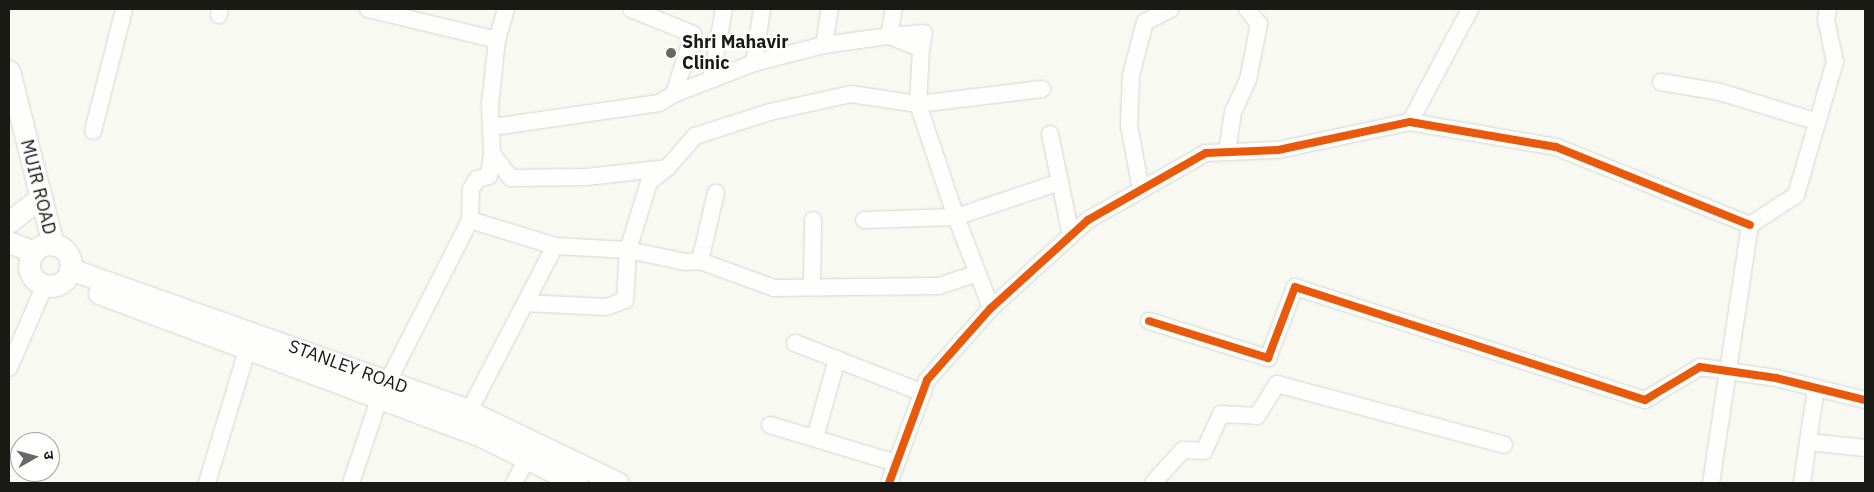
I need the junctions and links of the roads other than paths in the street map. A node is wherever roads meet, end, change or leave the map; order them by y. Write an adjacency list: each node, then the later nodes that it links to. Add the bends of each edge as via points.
1 (124, 9): 29 (street)
2 (368, 9): 15 (street)
3 (506, 9): 17 (street)
4 (630, 9): 13 (street)
5 (724, 9): 21 (street)
6 (762, 9): 19 (street)
7 (830, 9): 18 (street)
8 (894, 9): 16 (street)
9 (1171, 9): 14 (street)
10 (1247, 9): 31 (street, via 1259,24 1248,80 1233,112)
11 (1470, 9): 26 (street)
12 (1828, 9): 27 (street, via 1826,19 1835,62)
13 (651, 13): 24 (street, via 693,34)
14 (1142, 15): 35 (street, via 1131,75 1129,125)
15 (432, 16): 17 (street)
16 (889, 36): 18 (street); 25 (street, via 921,48)
17 (497, 40): 28 (street, via 490,104)
18 (824, 45): 19 (street)
19 (754, 63): 21 (street)
20 (9, 71): 37 (main road, MUIR ROAD)
21 (711, 80): 24 (street)
22 (1661, 82): 27 (street, via 1720,92)
23 (1042, 89): 25 (street)
24 (674, 94): 28 (street, via 659,103)
25 (918, 104): 33 (street, via 851,94 770,112 695,136); 38 (street)
26 (1410, 122): 31 (street, via 1278,150); 43 (street, via 1556,147)
27 (1818, 122): 43 (street, via 1796,195)
28 (492, 127): 32 (street)
29 (93, 131)
30 (1050, 134): 34 (street)
31 (1226, 152): 35 (street, via 1206,152)
32 (492, 154): 33 (street, via 511,178 586,177); 39 (street, via 489,176 477,179 471,189)
33 (667, 168): 47 (street, via 649,182)
34 (1060, 182): 38 (street); 44 (street)
35 (1141, 190): 44 (street, via 1088,220)
36 (716, 193): 50 (street)
37 (41, 197): 42 (main road); 48 (main road, MUIR ROAD)
38 (956, 217): 41 (street); 51 (street)
39 (470, 220): 46 (street); 63 (street)
40 (813, 220): 53 (street)
41 (864, 220)
42 (9, 222)
43 (1750, 226): 61 (street)
44 (1071, 235): 55 (street)
45 (9, 242): 48 (main road)
46 (555, 246): 47 (street); 54 (street)
47 (628, 250): 50 (street, via 686,262); 54 (street, via 625,300 606,307)
48 (39, 254): 49 (main road); 52 (main road, via 33,278); 52 (main road, via 65,250)
49 (9, 258)
50 (700, 261): 53 (street, via 774,288)
51 (978, 273): 53 (street, via 939,286); 55 (street)
52 (60, 278): 58 (main road, STANLEY ROAD); 60 (street); 63 (main road, STANLEY ROAD)
53 (812, 287)
54 (525, 303): 66 (street)
55 (991, 308): 64 (street, via 927,380)
56 (1149, 321): 61 (street, via 1268,358 1296,287 1645,400 1700,367)
57 (795, 343): 59 (street)
58 (248, 347): 63 (main road, STANLEY ROAD); 74 (street)
59 (837, 358): 64 (street); 68 (street)
60 (9, 368)
61 (1730, 371): 62 (street); 81 (street)
62 (1816, 388): 65 (street); 69 (street)
63 (384, 389): 66 (main road, STANLEY ROAD); 72 (main road, STANLEY ROAD); 75 (street)
64 (922, 392): 73 (street)
65 (1865, 400)
66 (469, 411): 78 (main road, STANLEY ROAD)
67 (770, 426): 68 (street)
68 (815, 438): 73 (street)
69 (1808, 442): 71 (street); 82 (street)
70 (1504, 445): 80 (street, via 1277,384 1257,416 1221,414 1204,451 1183,450)
71 (1865, 448)
72 (527, 459): 76 (street); 77 (main road, STANLEY ROAD)
73 (896, 463): 79 (street)
74 (207, 483)
75 (351, 483)
76 (514, 483)
77 (577, 483)
78 (618, 483)
79 (889, 483)
80 (1153, 483)
81 (1711, 483)
82 (1802, 483)

